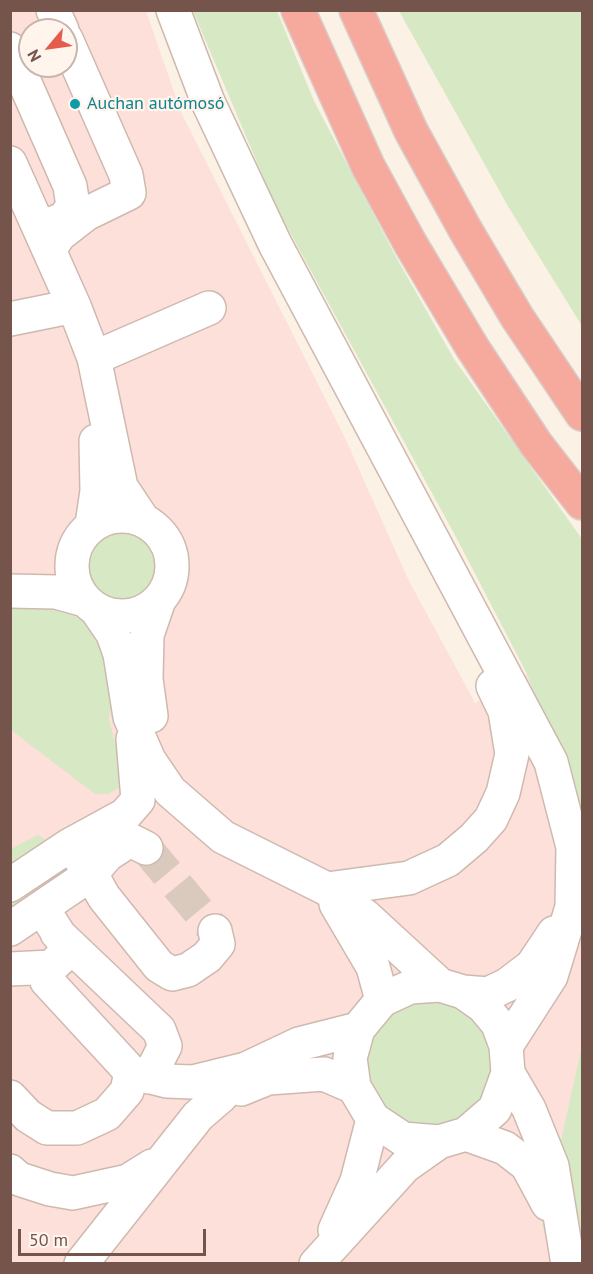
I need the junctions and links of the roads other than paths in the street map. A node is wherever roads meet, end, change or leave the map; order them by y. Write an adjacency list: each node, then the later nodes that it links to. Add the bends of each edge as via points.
1 (172, 10): 17 (street, via 242,178)
2 (298, 10): 13 (highway, via 359,146 410,243 536,444)
3 (356, 10): 12 (highway, via 411,131 466,231)
4 (10, 49): 7 (street, via 70,186 73,206)
5 (78, 66): 7 (street, via 126,175 129,193 86,213 58,235)
6 (12, 170): 7 (street)
7 (44, 239): 8 (street)
8 (74, 306): 10 (street); 11 (street)
9 (208, 308): 11 (street)
10 (10, 319)
11 (94, 358): 14 (street, via 121,487); 15 (street, via 97,482)
12 (582, 414)
13 (582, 503)
14 (143, 520): 15 (street, via 117,516); 18 (street, via 165,539 172,559 170,581)
15 (92, 525): 19 (street, via 76,545 72,562 74,580)
16 (10, 591): 19 (street, via 56,592)
17 (460, 592): 26 (street, via 466,631 505,711 512,754 503,793 491,819 448,860 409,878); 27 (street, via 551,762 573,847)
18 (159, 600): 19 (street, via 141,613 126,616); 21 (street, via 147,635 146,679 151,721)
19 (91, 604): 20 (street, via 113,634 120,654)
20 (130, 717): 21 (street, via 149,760 170,791); 22 (street, via 138,800 125,815)
21 (193, 811): 26 (street, via 223,837)
22 (70, 845): 24 (street); 25 (street)
23 (146, 848): 24 (street, via 130,840 107,855)
24 (91, 874): 28 (street); 30 (street, via 104,897 159,966 172,974 188,970 207,957 218,944)
25 (10, 885)
26 (327, 890): 33 (street, via 365,916); 34 (street, via 373,967)
27 (572, 907): 33 (street, via 532,966 507,985 488,994); 36 (street, via 551,976)
28 (50, 921): 29 (street); 31 (street, via 65,944 64,955); 38 (street, via 159,1030 165,1046)
29 (10, 929)
30 (215, 931)
31 (51, 967): 32 (street); 38 (street, via 47,981)
32 (10, 969)
33 (452, 989): 34 (street, via 410,987); 36 (street, via 483,1005 498,1024)
34 (382, 1000): 35 (street)
35 (358, 1029): 37 (street, via 299,1044); 39 (street, via 350,1058)
36 (507, 1060): 43 (street, via 495,1108); 46 (street, via 552,1166)
37 (246, 1069): 38 (street, via 193,1082); 41 (street)
38 (140, 1075): 40 (street, via 106,1114 77,1128 47,1128 28,1116)
39 (354, 1087): 41 (street, via 324,1074 268,1078); 42 (street)
40 (10, 1097)
41 (220, 1097): 44 (street, via 198,1116)
42 (373, 1119): 43 (street, via 403,1139); 47 (street, via 357,1180)
43 (453, 1138): 46 (street, via 505,1148 527,1165); 47 (street, via 405,1166)
44 (162, 1161): 45 (street, via 128,1181 73,1192 50,1189); 48 (street)
45 (13, 1171)
46 (566, 1249)
47 (321, 1258)
48 (81, 1263)

